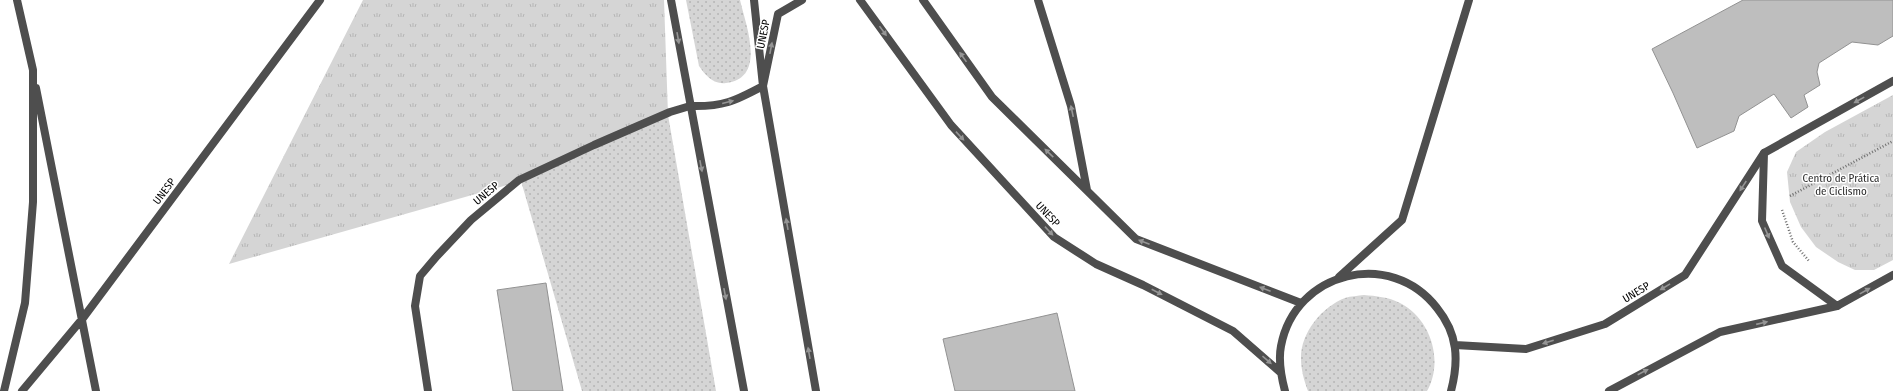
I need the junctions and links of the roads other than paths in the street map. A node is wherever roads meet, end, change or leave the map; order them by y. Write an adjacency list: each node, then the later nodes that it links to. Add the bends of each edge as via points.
1 (18, 0): 10 (street)
2 (320, 0): 20 (street, UNESP)
3 (672, 0): 13 (street, one-way to 13)
4 (754, 0): 12 (street, UNESP)
5 (802, 0): 12 (street, UNESP, one-way to 5, via 778,14)
6 (860, 0): 22 (street, UNESP, one-way to 22, via 951,125 1054,237 1096,264 1233,331)
7 (923, 0): 15 (street, one-way to 7, via 992,97)
8 (1038, 0): 15 (street, one-way to 8, via 1071,106)
9 (1469, 0): 17 (street, via 1402,220)
10 (32, 70): 20 (street); 23 (street, via 33,202 25,303)
11 (1893, 81): 14 (street, one-way to 14)
12 (764, 86): 13 (street, UNESP, one-way to 12, via 713,106 737,100); 28 (street, UNESP, one-way to 12)
13 (690, 106): 26 (street, UNESP, via 670,112 519,180 471,220 437,256 420,276 415,306); 27 (street, one-way to 27)
14 (1764, 153): 19 (street, one-way to 19, via 1762,221 1782,266); 21 (street, UNESP, one-way to 21, via 1685,275 1605,324 1526,349)
15 (1087, 190): 18 (street, one-way to 15, via 1136,239)
16 (1893, 275): 19 (street, one-way to 16)
17 (1338, 278): 18 (street, via 1318,288); 21 (street, via 1362,273 1386,275 1408,282 1428,296 1446,319)
18 (1301, 303): 22 (street, via 1288,322 1281,346)
19 (1837, 306): 31 (street, one-way to 19, via 1720,332)
20 (83, 318): 24 (street, UNESP); 25 (street)
21 (1455, 345): 30 (street, via 1456,369)
22 (1280, 372): 29 (street)
23 (4, 391)
24 (22, 391)
25 (96, 391)
26 (428, 391)
27 (744, 391)
28 (816, 391)
29 (1285, 391)
30 (1451, 391)
31 (1609, 391)

